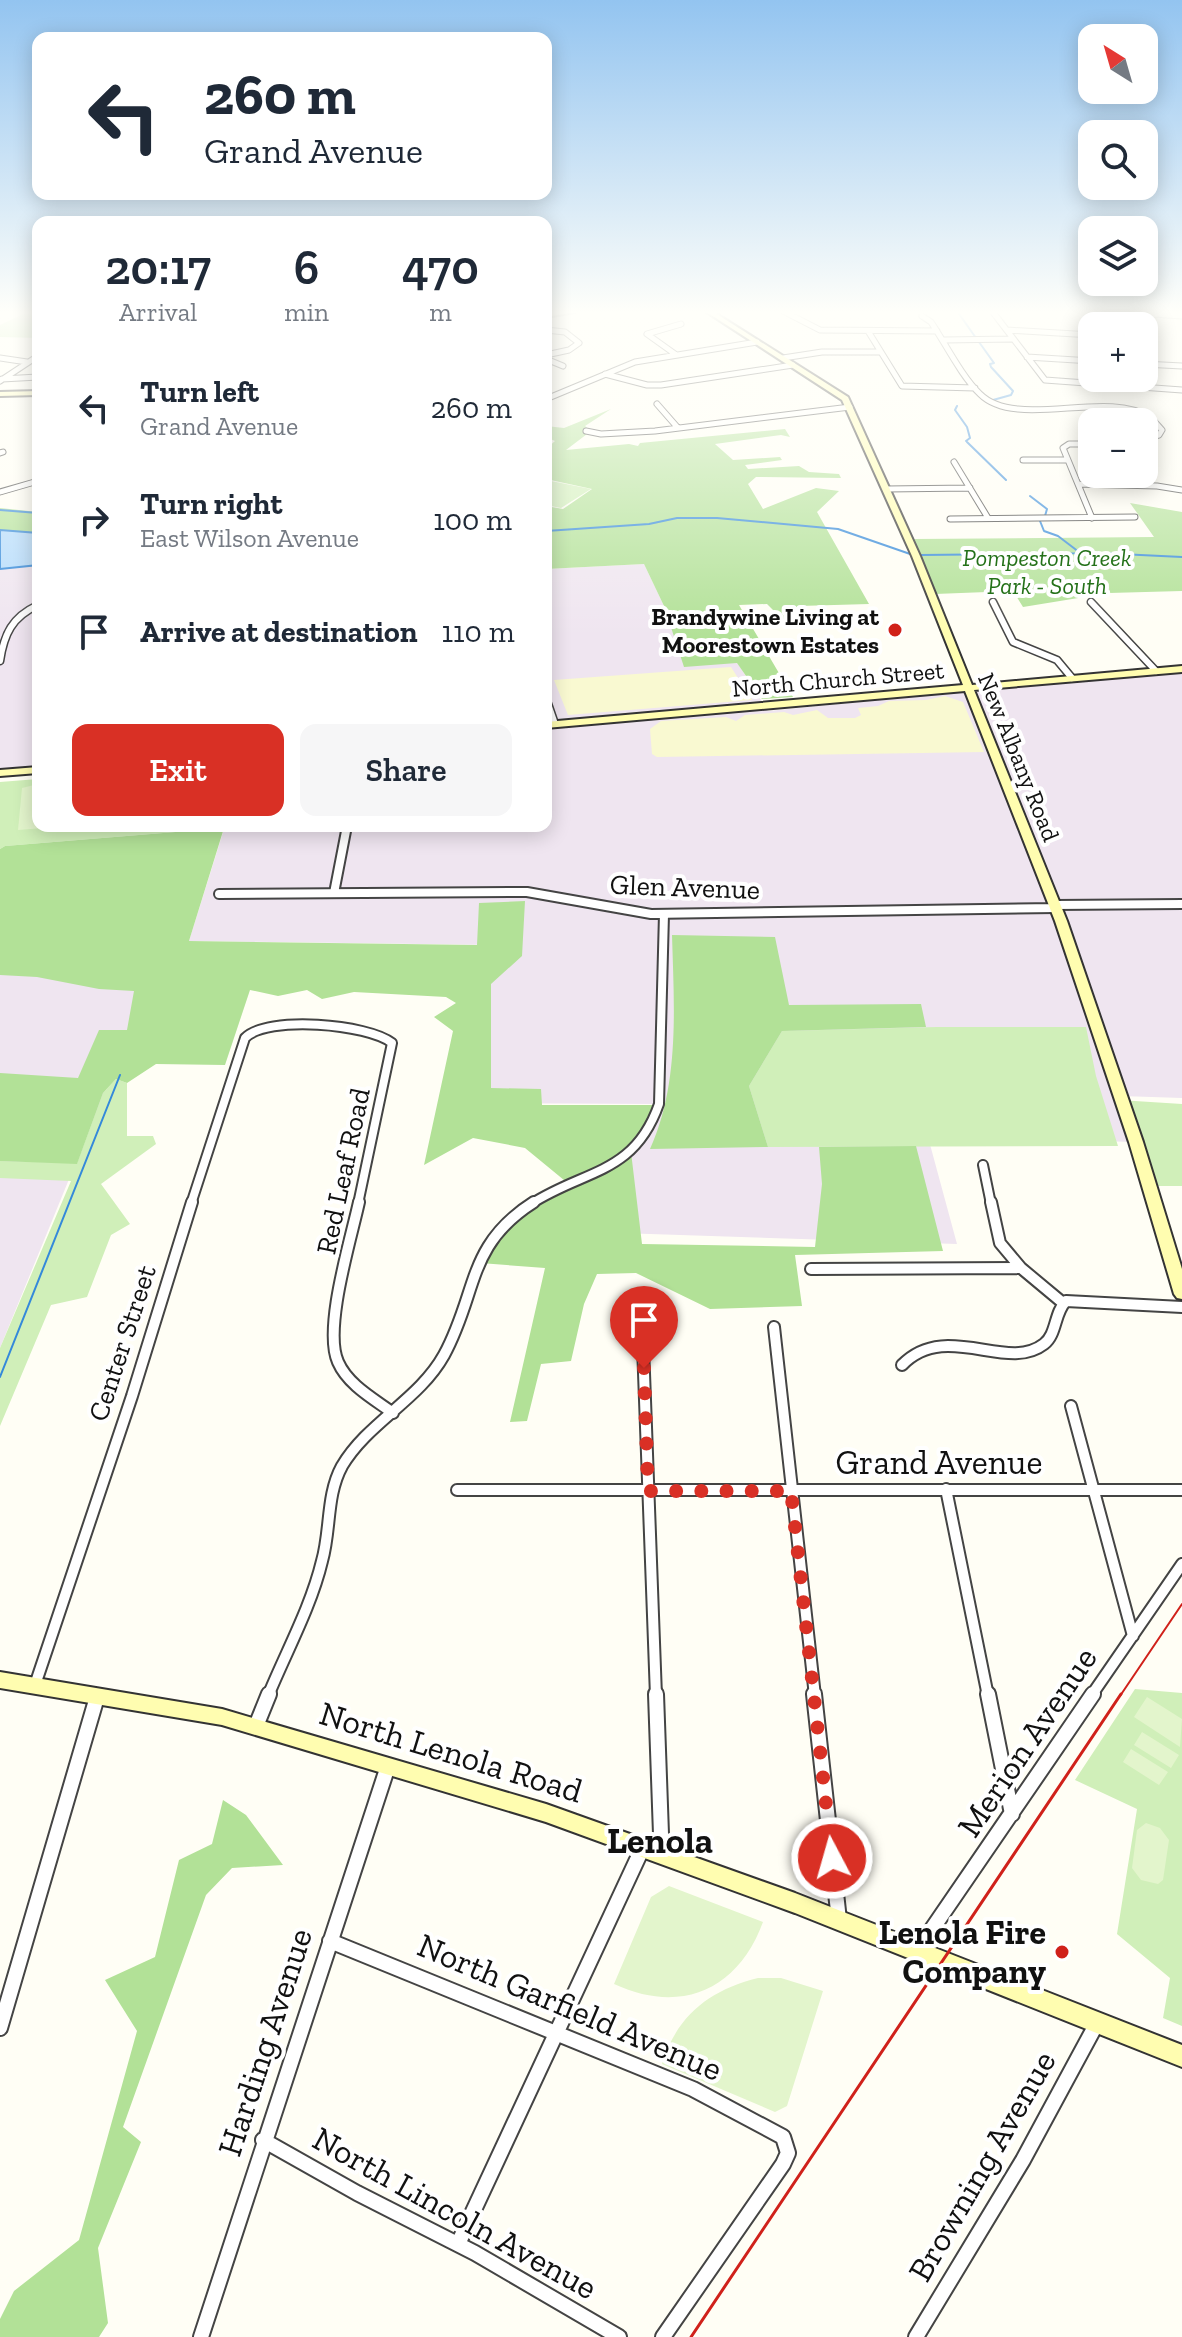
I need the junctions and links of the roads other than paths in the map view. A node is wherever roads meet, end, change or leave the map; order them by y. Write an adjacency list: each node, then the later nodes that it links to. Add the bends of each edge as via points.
1 (671, 420): 4 (street)
2 (743, 420): 4 (street)
3 (856, 420): 15 (main road, New Albany Road)
4 (678, 428): 5 (street)
5 (586, 431)
6 (1078, 445): 8 (street, via 1064,446)
7 (1023, 460): 8 (street)
8 (1067, 460): 11 (street)
9 (954, 462): 13 (street)
10 (32, 483): 17 (street)
11 (1078, 484)
12 (1158, 487): 16 (street)
13 (970, 488): 15 (street); 19 (street)
14 (1080, 488): 20 (street)
15 (886, 489): 29 (main road, New Albany Road)
16 (1182, 490)
17 (0, 492)
18 (1135, 517): 20 (street)
19 (988, 518): 20 (street); 21 (street)
20 (1092, 518)
21 (950, 519)
22 (993, 602): 28 (street, via 1013,642 1057,660)
23 (1091, 602): 27 (street)
24 (32, 608): 25 (street, via 10,622)
25 (0, 661)
26 (1182, 669): 27 (main road, North Church Street)
27 (1156, 671): 28 (main road, North Church Street)
28 (1072, 678): 29 (main road, North Church Street)
29 (966, 688): 30 (main road, North Church Street); 37 (main road, New Albany Road)
30 (552, 724)
31 (32, 770): 32 (main road)
32 (0, 773)
33 (346, 832): 34 (street)
34 (334, 893): 35 (street, Glen Avenue); 38 (street, Glen Avenue, via 540,892 611,910)
35 (219, 894)
36 (1182, 904): 37 (street, Glen Avenue)
37 (1056, 907): 38 (street, Glen Avenue); 43 (main road, New Albany Road)
38 (664, 914): 50 (street, via 659,1104 651,1130 624,1159 539,1197 498,1228 482,1255 442,1358)
39 (266, 1027): 50 (street, Red Leaf Road, via 372,1030 392,1043 332,1348 347,1376); 60 (street, Center Street, via 247,1035 234,1065 132,1396)
40 (983, 1165): 41 (street, via 1000,1243)
41 (1021, 1268): 42 (street); 44 (street)
42 (811, 1269)
43 (1182, 1294)
44 (1063, 1303): 45 (street); 48 (street, via 1057,1308 1054,1331 1041,1346 931,1348)
45 (1182, 1307)
46 (774, 1327): 56 (street)
47 (633, 1331): 55 (street, via 643,1346)
48 (902, 1365)
49 (1071, 1406): 52 (street)
50 (393, 1413): 62 (street, via 353,1448 337,1477 320,1571)
51 (946, 1489): 52 (street, Grand Avenue); 56 (street, Grand Avenue); 64 (street)
52 (1092, 1489): 54 (street, Grand Avenue); 58 (street)
53 (457, 1490): 55 (street, Grand Avenue)
54 (1182, 1490)
55 (648, 1491): 56 (street, Grand Avenue); 65 (street, via 661,1834)
56 (791, 1491): 66 (street)
57 (1182, 1564): 58 (street, Merion Avenue)
58 (1133, 1636): 64 (street, Merion Avenue)
59 (0, 1680): 60 (main road, North Lenola Road)
60 (35, 1685): 61 (main road, North Lenola Road)
61 (97, 1697): 62 (main road, North Lenola Road); 70 (street)
62 (256, 1726): 63 (main road, North Lenola Road)
63 (388, 1766): 65 (main road, North Lenola Road); 67 (street, Harding Avenue)
64 (1012, 1814): 68 (street, Merion Avenue)
65 (650, 1850): 66 (main road, North Lenola Road); 71 (street)
66 (839, 1920): 68 (main road, North Lenola Road)
67 (330, 1941): 71 (street, North Garfield Avenue); 73 (street, Harding Avenue)
68 (917, 1951): 69 (main road, North Lenola Road)
69 (1097, 2023): 72 (main road, North Lenola Road); 78 (street, Browning Avenue, via 1065,2087)
70 (0, 2028)
71 (554, 2033): 74 (street); 77 (street, North Garfield Avenue, via 693,2089 783,2137 788,2153 783,2164)
72 (1182, 2056)
73 (263, 2140): 74 (street, North Lincoln Avenue); 75 (street, Harding Avenue)
74 (458, 2244): 76 (street, North Lincoln Avenue)
75 (201, 2337)
76 (619, 2337)
77 (663, 2337)
78 (916, 2337)

